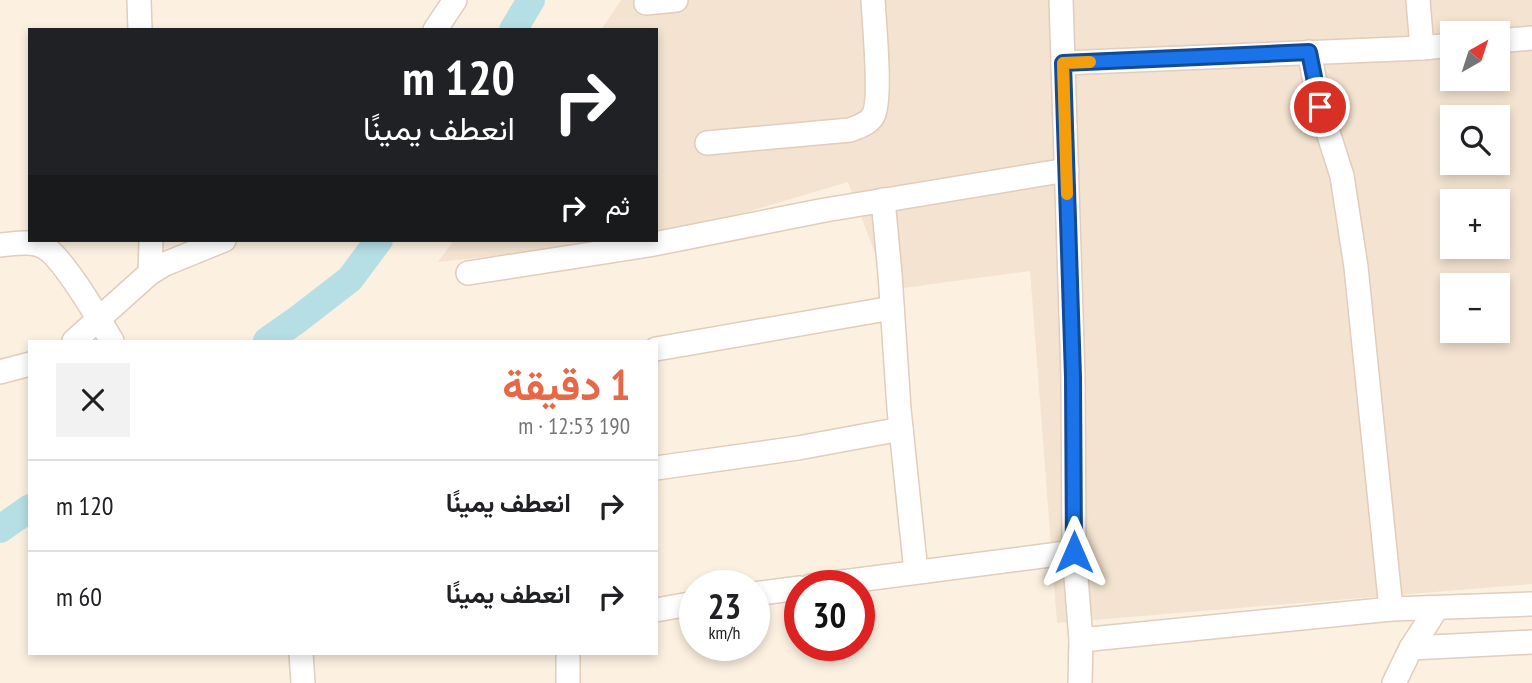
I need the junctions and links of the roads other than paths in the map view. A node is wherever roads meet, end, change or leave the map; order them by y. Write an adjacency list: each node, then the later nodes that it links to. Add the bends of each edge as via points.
1 (139, 0): 8 (street)
2 (456, 0): 9 (street)
3 (676, 0): 7 (street)
4 (873, 0): 16 (street, via 876,106 864,125)
5 (1061, 0): 15 (street)
6 (1418, 0): 13 (street)
7 (646, 3)
8 (141, 28)
9 (436, 28)
10 (1532, 37): 11 (street)
11 (1510, 40)
12 (1440, 47): 13 (street)
13 (1422, 48): 14 (street)
14 (1309, 52): 15 (street); 39 (street, via 1320,107 1342,176 1356,267)
15 (1063, 63): 17 (street)
16 (707, 143)
17 (1066, 170): 18 (street); 33 (street)
18 (883, 200): 23 (street, via 649,245); 24 (street)
19 (151, 242): 22 (street)
20 (219, 242): 22 (street)
21 (0, 245): 25 (street, via 43,246 56,256)
22 (150, 272): 25 (street)
23 (468, 273)
24 (892, 308): 28 (street); 31 (street)
25 (99, 319): 26 (street); 27 (street)
26 (75, 340)
27 (111, 340)
28 (658, 349)
29 (28, 365): 30 (street)
30 (0, 372)
31 (901, 429): 32 (street); 34 (street)
32 (658, 468)
33 (1074, 552): 34 (street); 41 (street)
34 (916, 572): 35 (street)
35 (875, 577)
36 (1532, 604): 38 (street)
37 (679, 606): 40 (street)
38 (1437, 608): 39 (street); 43 (street)
39 (1391, 609): 41 (street)
40 (658, 610)
41 (1081, 640): 48 (street)
42 (1532, 642): 43 (street)
43 (1411, 648): 49 (street)
44 (302, 655): 46 (street)
45 (568, 655): 47 (street)
46 (303, 683)
47 (568, 683)
48 (1080, 683)
49 (1394, 683)

